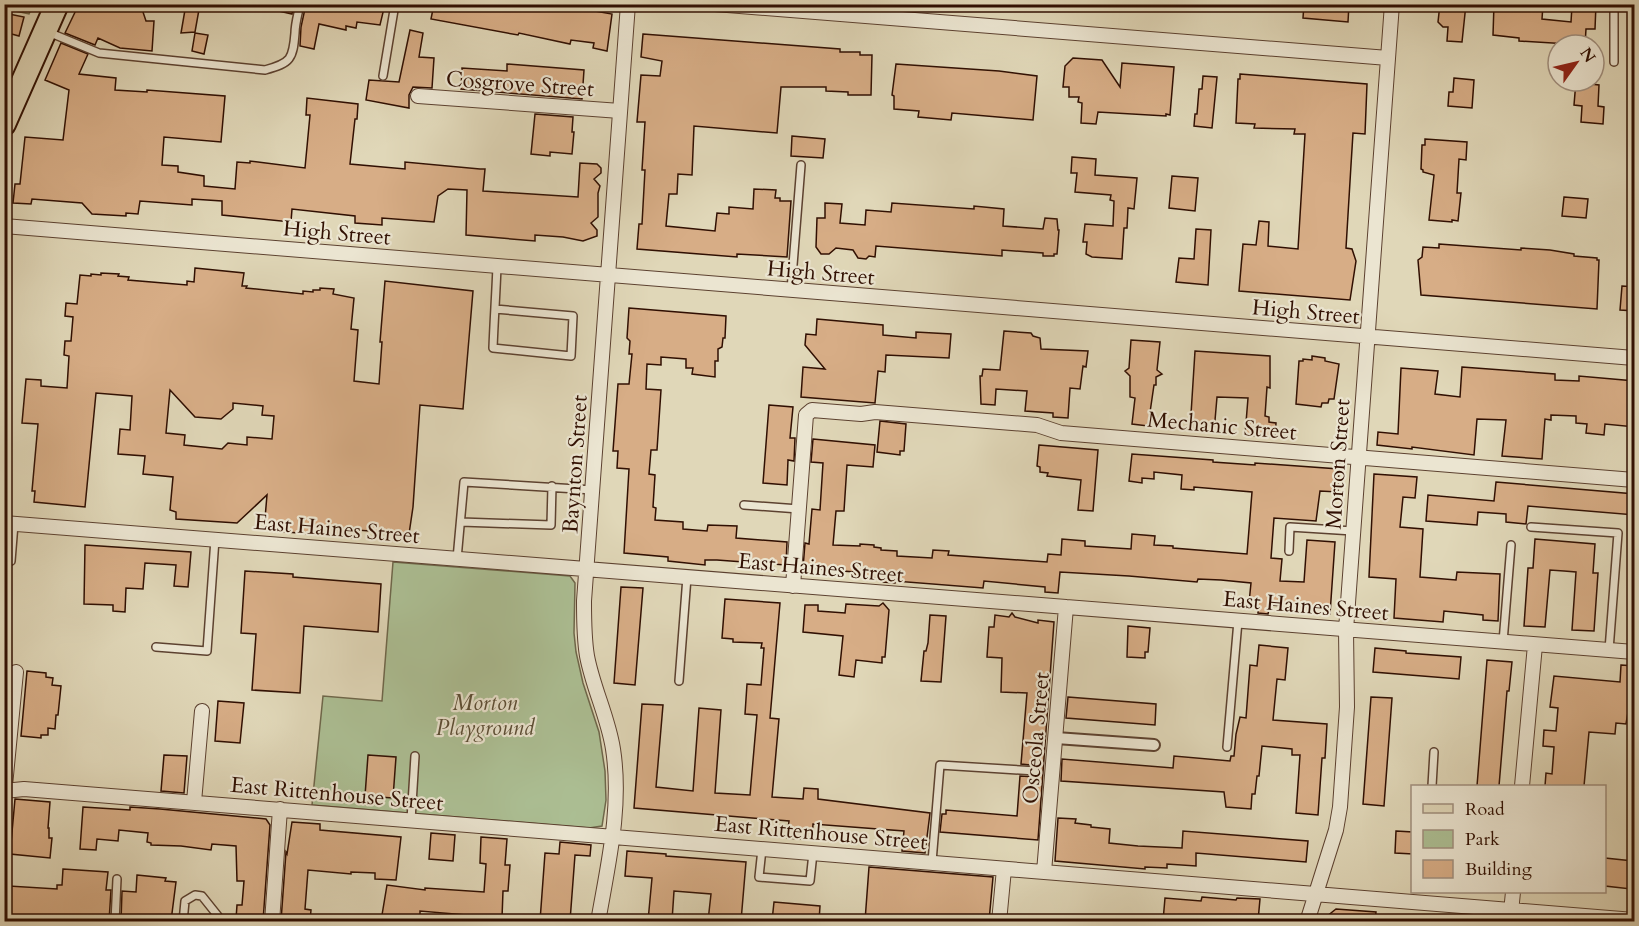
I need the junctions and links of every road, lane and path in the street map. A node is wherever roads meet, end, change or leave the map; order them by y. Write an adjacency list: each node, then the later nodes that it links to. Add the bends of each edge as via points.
1 (57, 4): 8 (main road)
2 (300, 4): 8 (lane, via 294,51 284,62 265,70 99,53)
3 (395, 4): 11 (lane)
4 (628, 4): 13 (street, Baynton Street)
5 (715, 4): 9 (street)
6 (1392, 4): 9 (street, Morton Street)
7 (1614, 4): 10 (lane)
8 (45, 30): 14 (main road)
9 (1388, 58): 21 (street, Morton Street)
10 (1614, 62)
11 (382, 76)
12 (418, 96): 13 (street, Cosgrove Street)
13 (620, 111): 18 (street, Baynton Street)
14 (4, 124)
15 (801, 165): 19 (lane)
16 (4, 226): 17 (street, High Street)
17 (497, 266): 18 (street, High Street); 20 (lane)
18 (608, 275): 19 (street, High Street); 26 (street, Baynton Street)
19 (791, 290): 21 (street, High Street)
20 (495, 309): 20 (lane, via 493,348 571,356 573,316)
21 (1367, 337): 22 (street, High Street); 23 (street, Morton Street)
22 (1635, 358)
23 (1358, 458): 24 (street, Mechanic Street); 28 (street, Mechanic Street, via 1061,433 1037,425 812,410 808,412); 32 (street, Morton Street)
24 (1635, 480)
25 (552, 486): 26 (lane); 29 (lane, via 464,482); 29 (lane, via 551,525)
26 (593, 490): 38 (street, Baynton Street)
27 (744, 505): 28 (lane)
28 (799, 509): 40 (street)
29 (461, 522): 36 (lane)
30 (9, 524): 33 (street, East Haines Street); 37 (lane)
31 (1532, 527): 47 (lane, via 1618,532)
32 (1353, 531): 35 (lane, via 1290,527); 43 (street, Morton Street)
33 (215, 539): 36 (street, East Haines Street); 46 (lane, via 207,651)
34 (1511, 544): 44 (lane)
35 (1289, 551)
36 (457, 559): 38 (street, East Haines Street)
37 (11, 561)
38 (588, 570): 39 (street, East Haines Street); 66 (street, Baynton Street, via 584,638 613,747)
39 (687, 577): 40 (street, East Haines Street); 50 (lane)
40 (794, 586): 41 (street, East Haines Street)
41 (1066, 607): 42 (street, East Haines Street); 53 (street, Osceola Street)
42 (1238, 621): 43 (street, East Haines Street); 55 (lane)
43 (1347, 630): 44 (street, East Haines Street); 74 (street, Morton Street, via 1347,707 1340,807)
44 (1503, 642): 45 (street, East Haines Street)
45 (1534, 645): 47 (street, East Haines Street); 60 (street)
46 (156, 647)
47 (1609, 650): 48 (street, East Haines Street)
48 (1635, 652)
49 (16, 672): 52 (street)
50 (679, 681)
51 (202, 711): 63 (street)
52 (8, 724): 61 (street)
53 (1056, 738): 54 (street); 71 (street, Osceola Street)
54 (1154, 745)
55 (1227, 747)
56 (1434, 752): 59 (lane)
57 (415, 756): 65 (lane)
58 (1036, 771): 69 (lane, via 940,765)
59 (1432, 785)
60 (1522, 785)
61 (5, 791): 62 (street); 63 (street, East Rittenhouse Street, via 24,789)
62 (4, 796)
63 (194, 802): 64 (street, East Rittenhouse Street)
64 (280, 809): 65 (street, East Rittenhouse Street); 81 (street)
65 (411, 820): 66 (street, East Rittenhouse Street)
66 (613, 836): 67 (street, East Rittenhouse Street); 82 (street, Baynton Street)
67 (762, 848): 68 (street, East Rittenhouse Street); 68 (lane, via 759,877 810,881)
68 (813, 853): 69 (street, East Rittenhouse Street)
69 (932, 862): 70 (street, East Rittenhouse Street)
70 (1004, 869): 71 (street, East Rittenhouse Street); 83 (street)
71 (1044, 872): 74 (street, East Rittenhouse Street)
72 (117, 879): 78 (lane)
73 (1513, 893): 75 (street)
74 (1316, 894): 75 (street, East Rittenhouse Street); 84 (street, Morton Street)
75 (1511, 916): 76 (street, East Rittenhouse Street)
76 (1585, 919): 77 (street, East Rittenhouse Street)
77 (1635, 920)
78 (115, 921)
79 (183, 921): 80 (lane, via 184,901 202,896)
80 (218, 921)
81 (272, 921)
82 (598, 921)
83 (999, 921)
84 (1307, 921)

